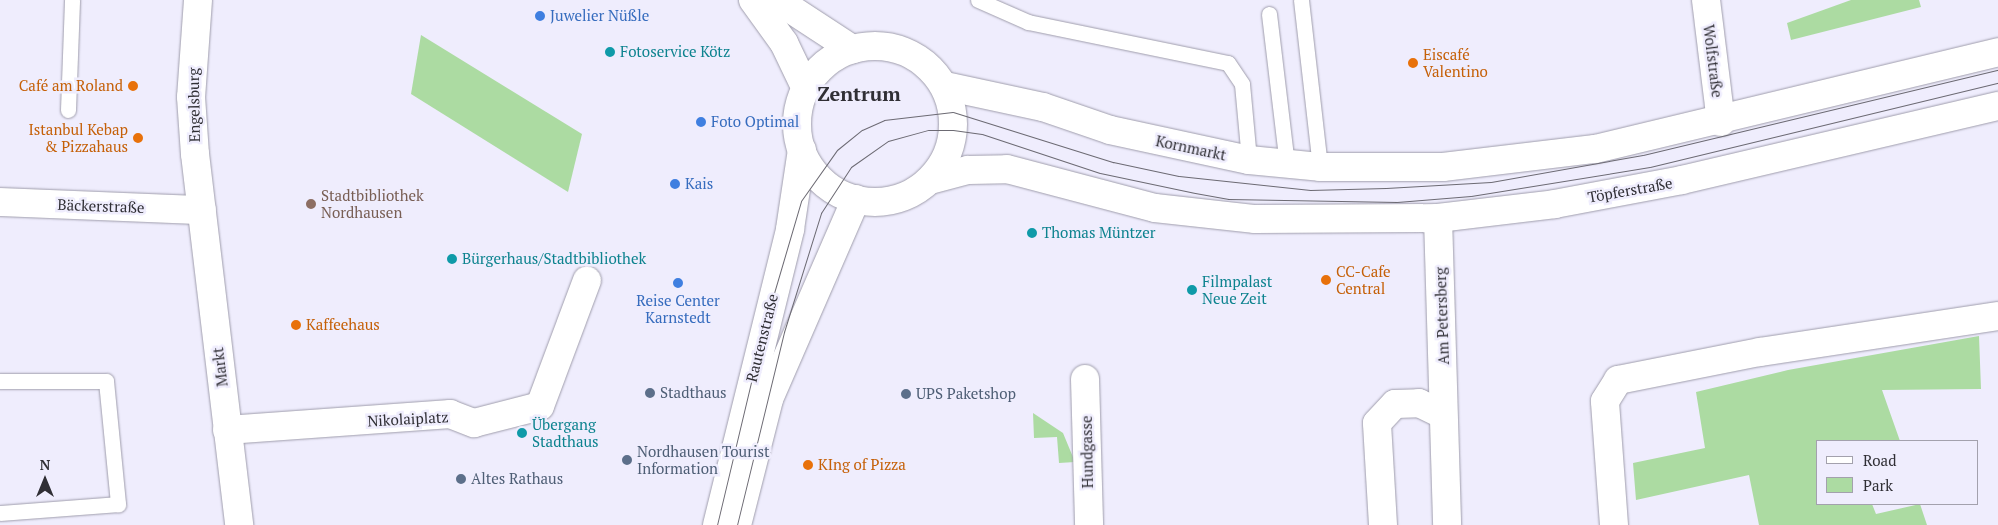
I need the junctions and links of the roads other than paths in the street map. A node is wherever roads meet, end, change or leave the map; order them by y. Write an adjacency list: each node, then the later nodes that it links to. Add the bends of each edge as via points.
1 (72, 0): 14 (lane)
2 (198, 0): 23 (street, Engelsburg, via 191,97)
3 (753, 0): 12 (street, via 784,43)
4 (777, 0): 9 (street)
5 (978, 0): 17 (lane, via 1028,22 1228,63 1242,84)
6 (1301, 0): 19 (lane)
7 (1706, 0): 15 (street, Wolfstraße)
8 (1270, 14): 18 (lane)
9 (852, 49): 11 (street, via 893,47 914,56); 12 (street, via 824,65)
10 (1998, 52): 15 (street)
11 (945, 86): 17 (street, Kornmarkt, via 1043,107 1110,130); 20 (street, via 953,130 945,159)
12 (806, 89): 16 (street, via 797,122)
13 (1998, 106): 24 (street, Töpferstraße, via 1682,180 1555,204)
14 (68, 110)
15 (1721, 122): 19 (street, Kornmarkt, via 1595,149 1443,167)
16 (802, 150): 21 (street, via 818,176); 33 (street, Rautenstraße, via 790,229)
17 (1249, 160): 18 (street, Kornmarkt)
18 (1287, 164): 19 (street, Kornmarkt)
19 (1320, 167)
20 (930, 180): 21 (street, via 906,196 881,202); 24 (street, Töpferstraße, via 968,170 1007,169 1155,208 1255,219)
21 (856, 199): 34 (street, Rautenstraße, via 770,399)
22 (0, 202): 23 (street, Bäckerstraße)
23 (202, 210): 30 (street, Markt)
24 (1438, 218): 29 (street, Am Petersberg, via 1445,357)
25 (587, 280): 30 (street, Nikolaiplatz, via 540,406 474,423 450,414)
26 (1998, 316): 38 (street, via 1760,352 1618,380 1605,401)
27 (1085, 379): 35 (street, Hundgasse)
28 (0, 381): 31 (lane, via 106,381 118,504)
29 (1442, 414): 36 (street, via 1419,403 1395,404 1377,423); 37 (street, Am Petersberg)
30 (227, 430): 32 (street, Markt)
31 (0, 513)
32 (239, 525)
33 (717, 525)
34 (737, 525)
35 (1089, 525)
36 (1383, 525)
37 (1447, 525)
38 (1614, 525)

